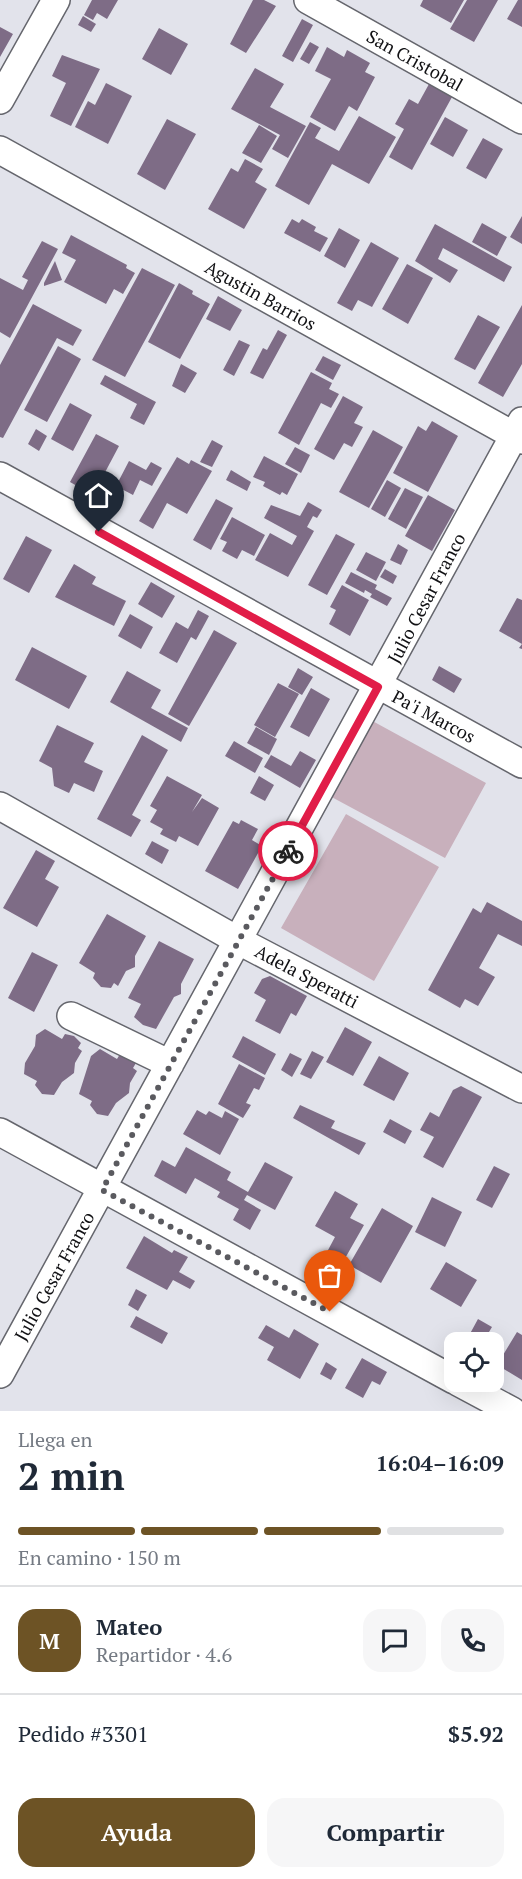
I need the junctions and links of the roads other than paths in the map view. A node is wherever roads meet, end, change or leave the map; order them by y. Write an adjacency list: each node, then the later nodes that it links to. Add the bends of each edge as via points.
1 (56, 0): 3 (street)
2 (308, 0): 4 (street, San Cristobal)
3 (0, 100)
4 (522, 120)
5 (0, 150): 6 (street, Agustin Barrios)
6 (519, 432): 8 (street, Julio Cesar Franco)
7 (0, 476): 8 (street, Pa'i Marcos)
8 (378, 687): 9 (street, Pa'i Marcos); 11 (street, Julio Cesar Franco)
9 (522, 764)
10 (0, 806): 11 (street, Adela Speratti)
11 (239, 941): 13 (street, Julio Cesar Franco); 14 (street, Adela Speratti)
12 (71, 1016): 13 (street)
13 (170, 1064): 16 (street, Julio Cesar Franco)
14 (522, 1089)
15 (0, 1132): 16 (street)
16 (102, 1190): 17 (street, Julio Cesar Franco); 18 (street)
17 (0, 1374)
18 (444, 1375)
19 (477, 1392): 20 (street)
20 (513, 1411)

